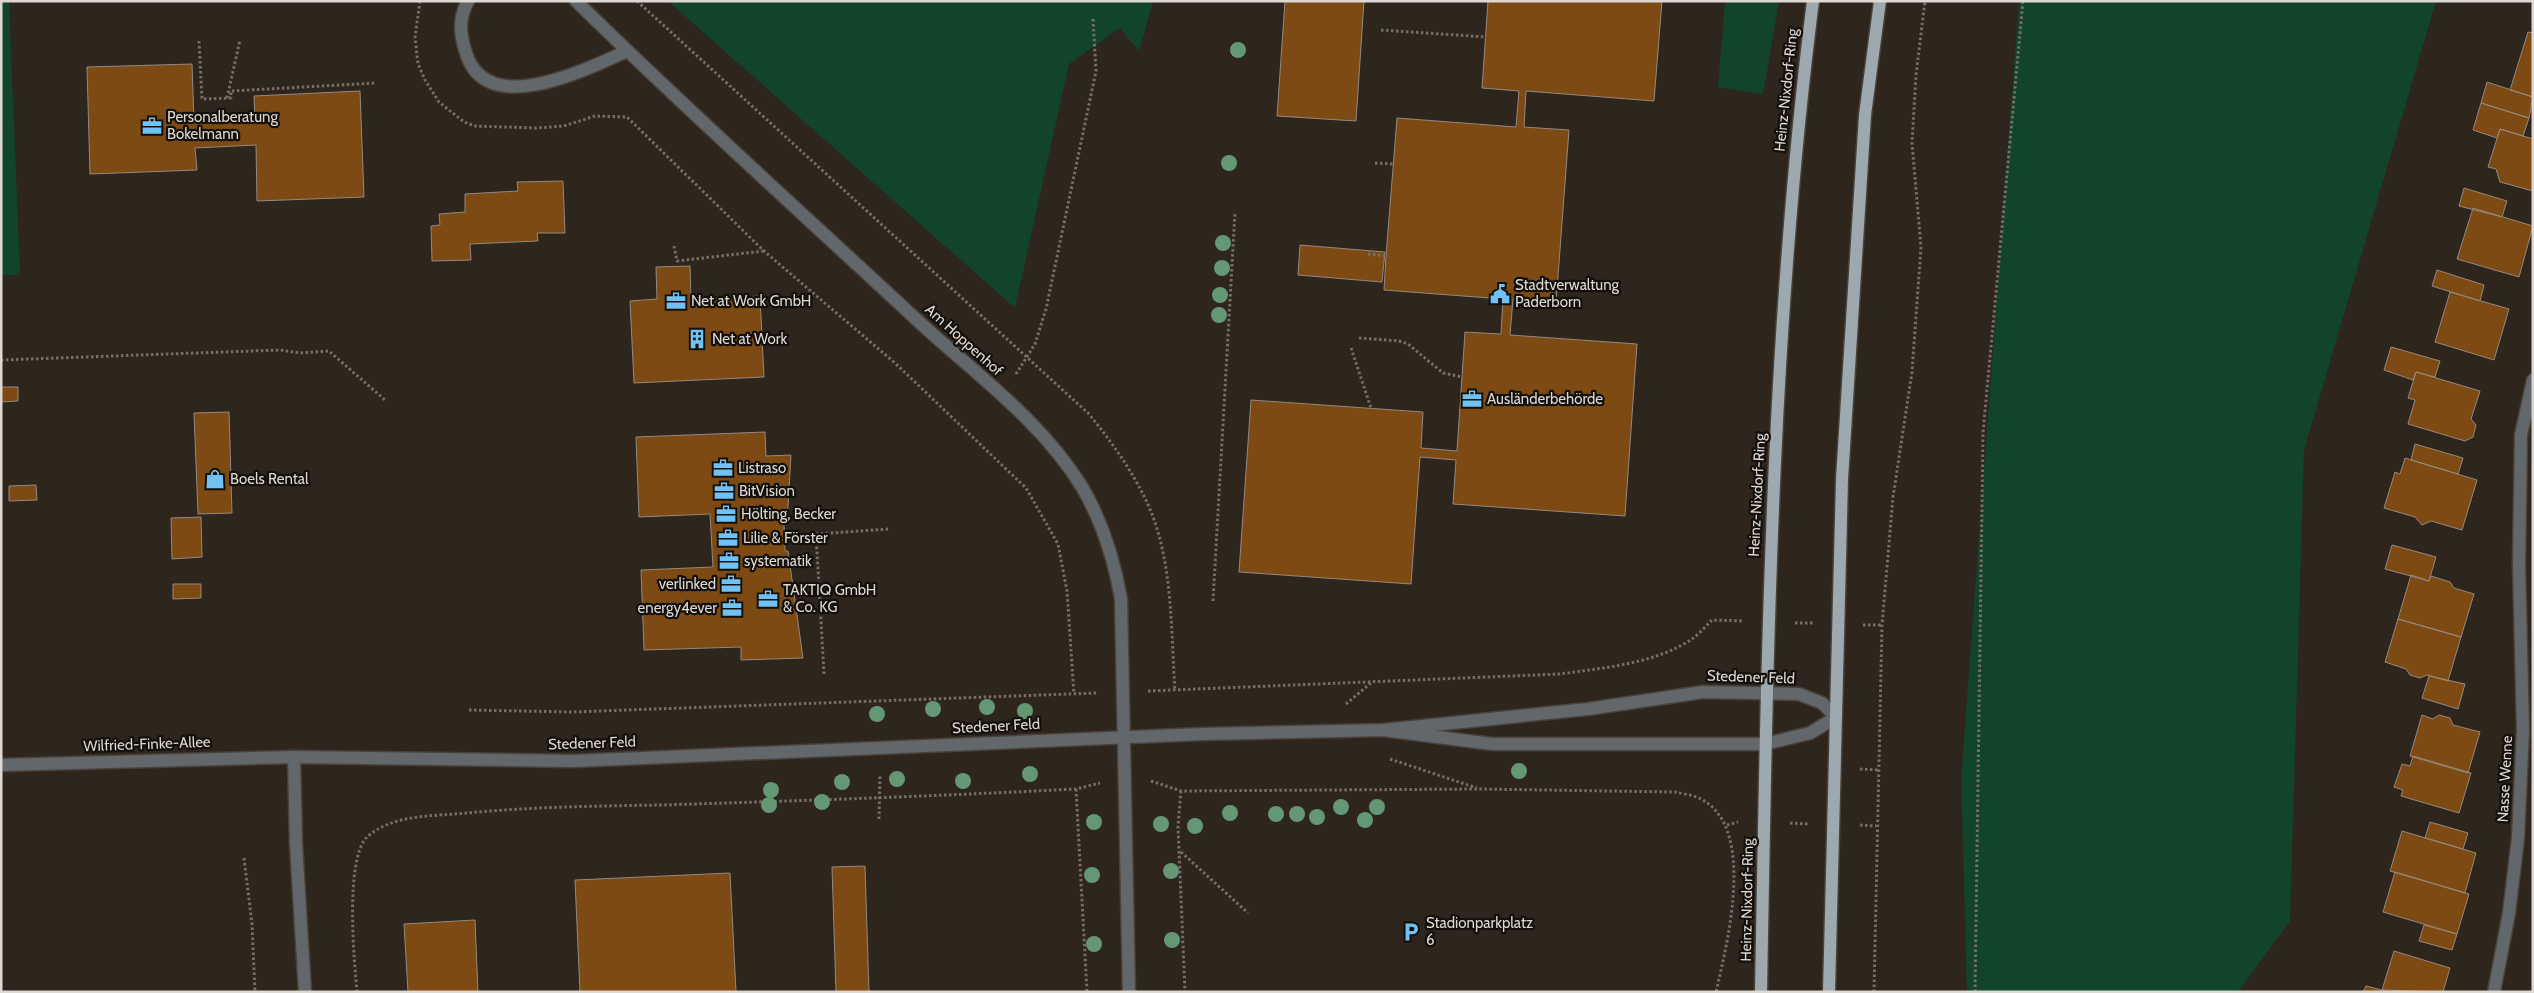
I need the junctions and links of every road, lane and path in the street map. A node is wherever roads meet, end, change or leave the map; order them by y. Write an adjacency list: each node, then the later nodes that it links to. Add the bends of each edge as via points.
1 (420, 1): 20 (path, via 414,37 418,64 433,94 452,114 475,126 536,128 564,126 595,116 627,117)
2 (468, 1): 13 (street, via 460,22 467,57 484,78 498,84 530,86 586,70)
3 (576, 1): 13 (street, Am Hoppenhof)
4 (1813, 1): 38 (main road, Heinz-Nixdorf-Ring, via 1797,124 1782,330)
5 (1880, 1): 41 (main road, via 1865,115 1856,240 1842,479)
6 (1925, 1): 55 (path, via 1912,143 1921,247 1912,372 1893,497 1882,625)
7 (2023, 1): 69 (path, via 1982,433)
8 (1092, 20): 28 (path, via 1096,71 1046,309 1035,344)
9 (1381, 30): 10 (path)
10 (1486, 37)
11 (240, 40): 15 (path)
12 (199, 41): 15 (path, via 202,99)
13 (627, 51): 28 (street, Am Hoppenhof)
14 (376, 83): 15 (path, via 231,91 231,98)
15 (227, 98)
16 (1375, 162): 17 (path)
17 (1393, 164)
18 (1236, 212): 34 (path)
19 (674, 246): 20 (path, via 677,261)
20 (764, 251): 39 (path, via 895,363 1026,488 1058,544 1067,591)
21 (1368, 254): 22 (path)
22 (1386, 256)
23 (1360, 338): 26 (path, via 1408,344 1443,374)
24 (1351, 348): 30 (path)
25 (1, 360): 29 (path, via 329,351)
26 (1462, 377)
27 (2533, 380): 32 (street, Nasse Wenne, via 2521,436)
28 (1002, 395): 37 (street, Am Hoppenhof, via 1062,460 1096,514 1115,566 1121,599)
29 (385, 400)
30 (1372, 408)
31 (889, 529): 36 (path, via 816,534)
32 (2519, 566): 33 (street); 70 (street, Nasse Wenne, via 2523,730 2518,838 2509,913)
33 (2533, 568)
34 (1214, 601)
35 (1712, 620): 37 (path, via 1692,639 1666,651 1601,668 1560,674)
36 (824, 674)
37 (1123, 691): 39 (path); 43 (street, Am Hoppenhof)
38 (1766, 692): 41 (street, Stedener Feld, via 1814,698); 42 (street, Stedener Feld, via 1703,692 1588,709); 44 (main road, Heinz-Nixdorf-Ring)
39 (1074, 694): 40 (path, via 572,712)
40 (469, 710)
41 (1834, 715): 44 (street, Stedener Feld, via 1810,733); 53 (main road)
42 (1383, 730): 43 (street, Stedener Feld); 44 (street, Stedener Feld, via 1492,744)
43 (1125, 737): 45 (street, Stedener Feld); 63 (street)
44 (1765, 744): 52 (main road, Heinz-Nixdorf-Ring)
45 (881, 748): 46 (street, Stedener Feld, via 573,761); 50 (path)
46 (294, 757): 48 (street, Wilfried-Finke-Allee); 60 (street)
47 (1386, 758): 49 (path)
48 (1, 766)
49 (1479, 789): 54 (path, via 1675,792 1702,799); 56 (path, via 1181,791)
50 (879, 799): 51 (path); 61 (path, via 570,807 408,818 388,824 365,839 357,860 352,937); 62 (path, via 1076,789)
51 (879, 819)
52 (1764, 822): 53 (path); 54 (path); 66 (main road, Heinz-Nixdorf-Ring)
53 (1832, 824): 55 (path); 67 (main road)
54 (1727, 825): 65 (path, via 1734,857 1732,920)
55 (1876, 826): 68 (path)
56 (1180, 852): 58 (path); 64 (path)
57 (244, 858): 59 (path, via 252,924)
58 (1248, 914)
59 (255, 992)
60 (305, 992)
61 (357, 992)
62 (1087, 992)
63 (1129, 992)
64 (1185, 992)
65 (1716, 992)
66 (1761, 992)
67 (1829, 992)
68 (1874, 992)
69 (1975, 992)
70 (2494, 992)

